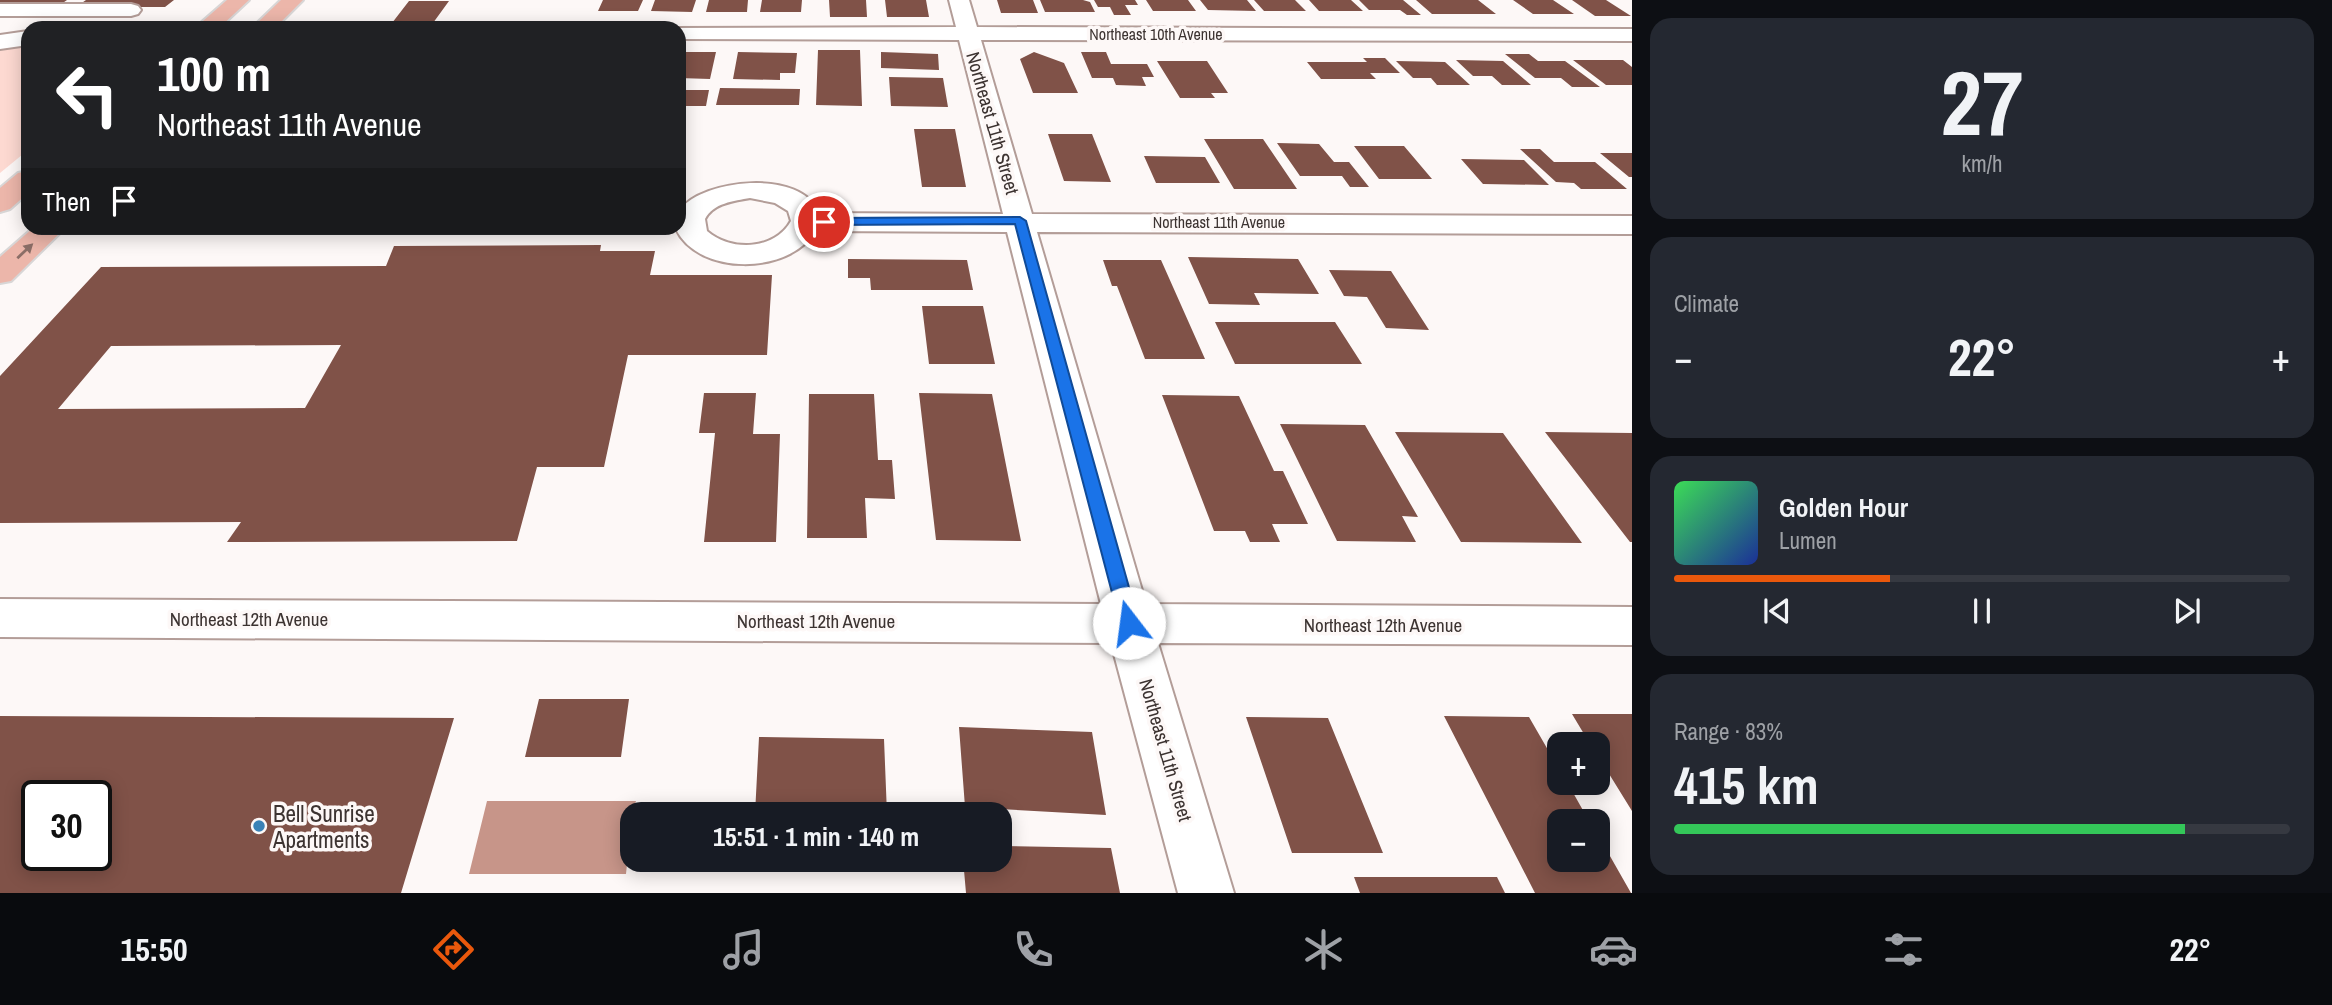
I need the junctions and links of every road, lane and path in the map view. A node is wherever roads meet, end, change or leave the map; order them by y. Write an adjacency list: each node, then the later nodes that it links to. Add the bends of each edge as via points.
1 (239, 0): 6 (main road)
2 (293, 0): 7 (main road)
3 (0, 10): 4 (street)
4 (131, 10)
5 (963, 17): 8 (street, Northeast 10th Avenue); 9 (street, Northeast 10th Avenue); 17 (street, Northeast 11th Street)
6 (214, 21)
7 (270, 21)
8 (686, 33)
9 (1632, 35)
10 (21, 39): 11 (street)
11 (0, 42)
12 (0, 54): 13 (street)
13 (21, 56)
14 (21, 185): 15 (main road)
15 (0, 203)
16 (686, 220): 18 (street, via 703,203 750,190 796,203)
17 (1020, 221): 18 (street, Northeast 11th Avenue); 20 (street, Northeast 11th Avenue); 24 (street, Northeast 11th Street)
18 (807, 222): 19 (street, via 803,233 775,249 734,253 701,242)
19 (686, 224)
20 (1632, 225)
21 (42, 235): 22 (main road, one-way to 21)
22 (0, 274)
23 (0, 618): 24 (street, Northeast 12th Avenue)
24 (1129, 623): 25 (street, Northeast 12th Avenue); 26 (street, Northeast 11th Street)
25 (1632, 626)
26 (1206, 893)

